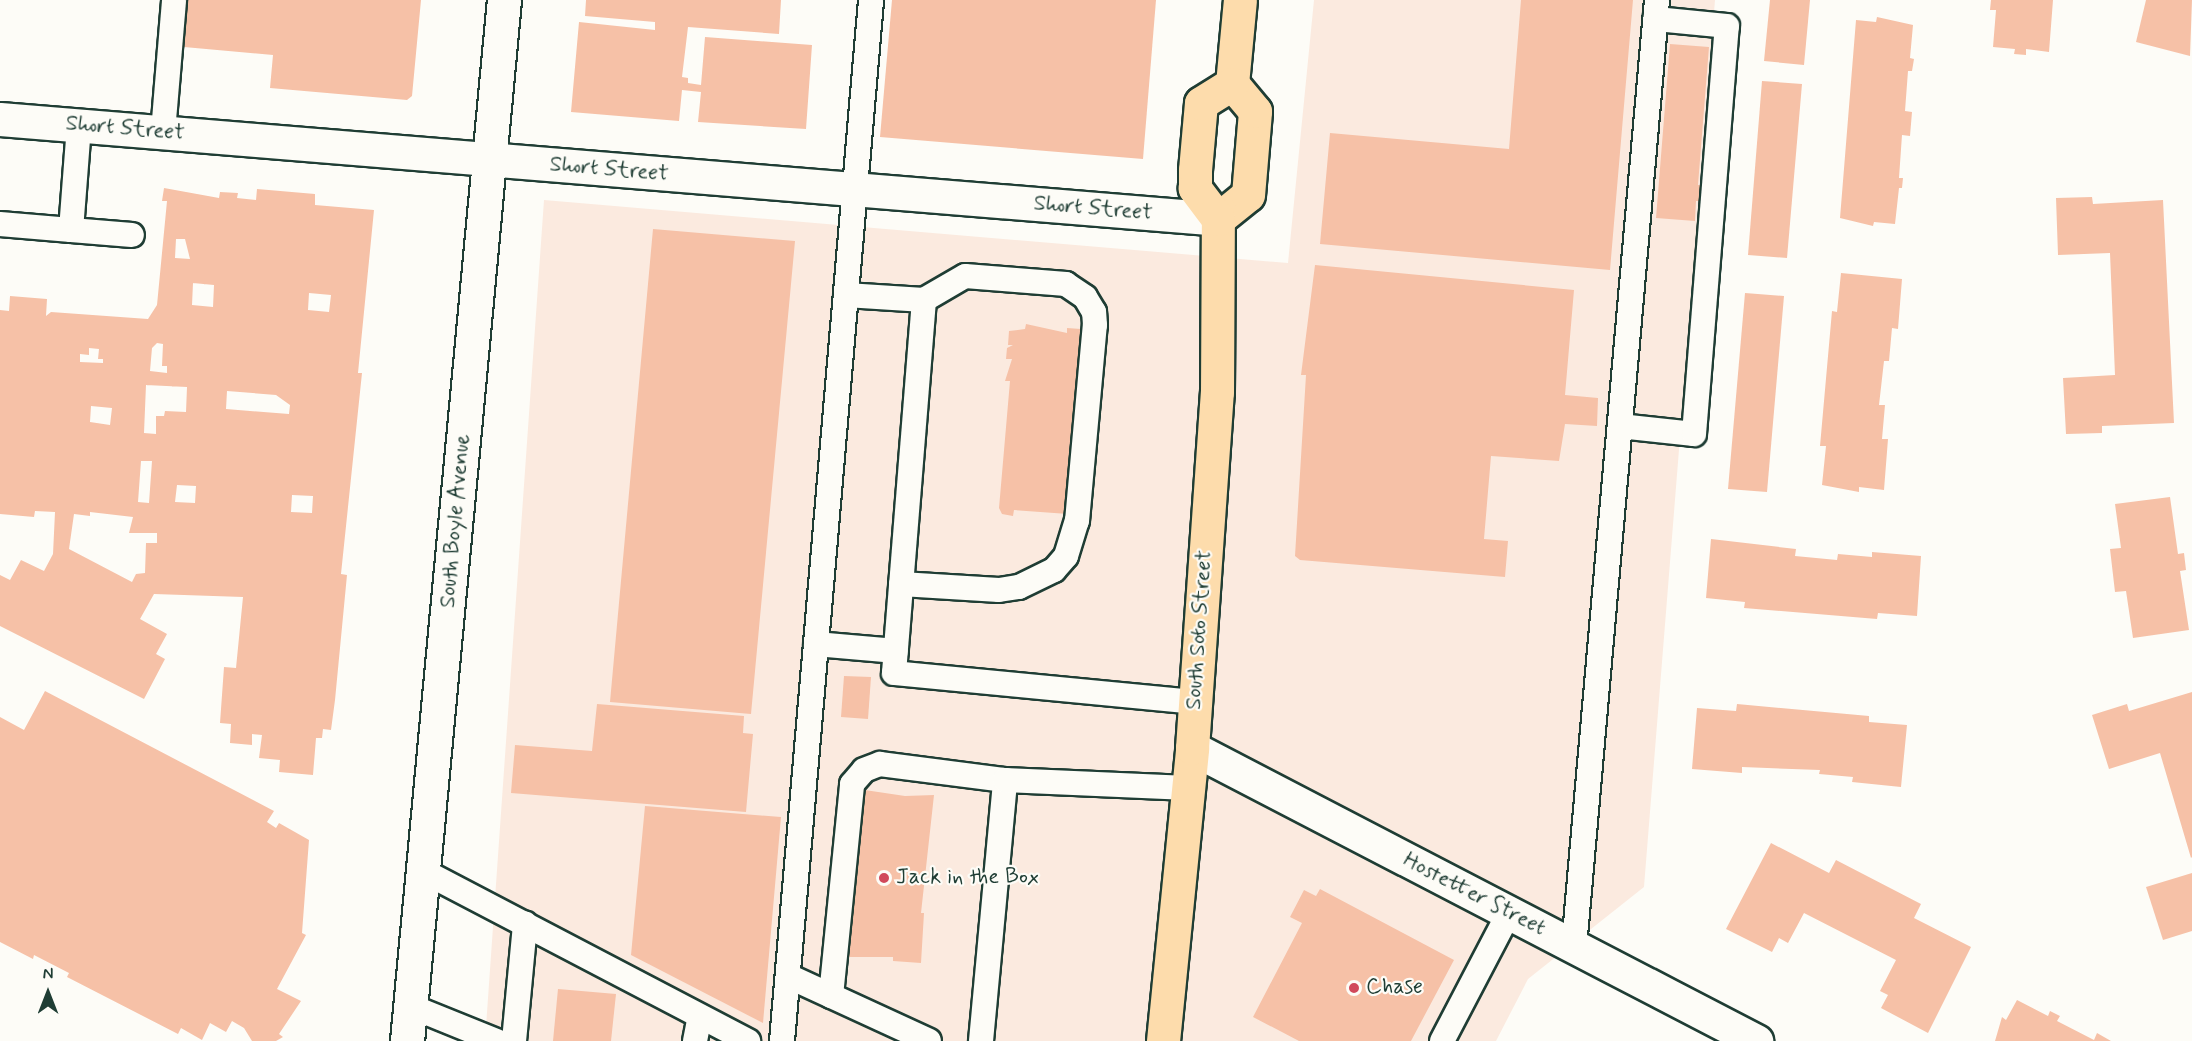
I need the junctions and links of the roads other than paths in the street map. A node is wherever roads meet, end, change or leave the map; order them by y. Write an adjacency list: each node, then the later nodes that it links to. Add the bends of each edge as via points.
1 (174, 0): 9 (lane)
2 (504, 0): 10 (street, South Boyle Avenue)
3 (871, 0): 11 (lane)
4 (1240, 0): 6 (main road)
5 (1656, 9): 18 (lane); 18 (lane, via 1727,26 1694,434)
6 (1233, 84): 12 (main road, via 1256,111 1248,195); 12 (main road, via 1201,103 1195,188)
7 (0, 119): 8 (street, Short Street)
8 (79, 125): 9 (street, Short Street); 14 (lane)
9 (163, 132): 10 (street, Short Street)
10 (489, 160): 11 (street, Short Street); 26 (street, South Boyle Avenue)
11 (855, 190): 12 (street, Short Street); 16 (lane)
12 (1218, 219): 22 (main road, South Soto Street, via 1217,392)
13 (0, 224): 14 (lane)
14 (71, 230): 15 (lane)
15 (132, 235)
16 (846, 295): 17 (lane); 20 (lane)
17 (924, 300): 19 (lane); 19 (lane, via 964,276 1066,284 1085,297 1094,312 1095,325 1077,522 1066,555 1054,570 1019,587 999,590)
18 (1620, 426): 29 (lane)
19 (901, 584): 21 (lane)
20 (816, 644): 21 (lane); 30 (lane)
21 (896, 651): 22 (lane, via 894,673)
22 (1195, 702): 23 (main road, South Soto Street)
23 (1192, 748): 25 (main road, South Soto Street); 27 (street, Hostetter Street)
24 (1005, 780): 25 (lane); 31 (lane, via 880,764 864,770 852,784); 42 (lane)
25 (1188, 788): 34 (main road, South Soto Street)
26 (423, 871): 28 (lane); 32 (street, South Boyle Avenue)
27 (1509, 913): 29 (street, Hostetter Street); 43 (lane)
28 (525, 924): 33 (lane); 37 (lane)
29 (1574, 947): 44 (street, Hostetter Street)
30 (788, 976): 31 (lane); 40 (lane)
31 (831, 996): 41 (lane)
32 (410, 1006): 35 (street, South Boyle Avenue); 36 (lane)
33 (700, 1016): 38 (lane); 39 (lane)
34 (1170, 1038)
35 (407, 1041)
36 (496, 1041)
37 (514, 1041)
38 (695, 1041)
39 (748, 1041)
40 (783, 1041)
41 (929, 1041)
42 (981, 1041)
43 (1442, 1041)
44 (1756, 1041)

